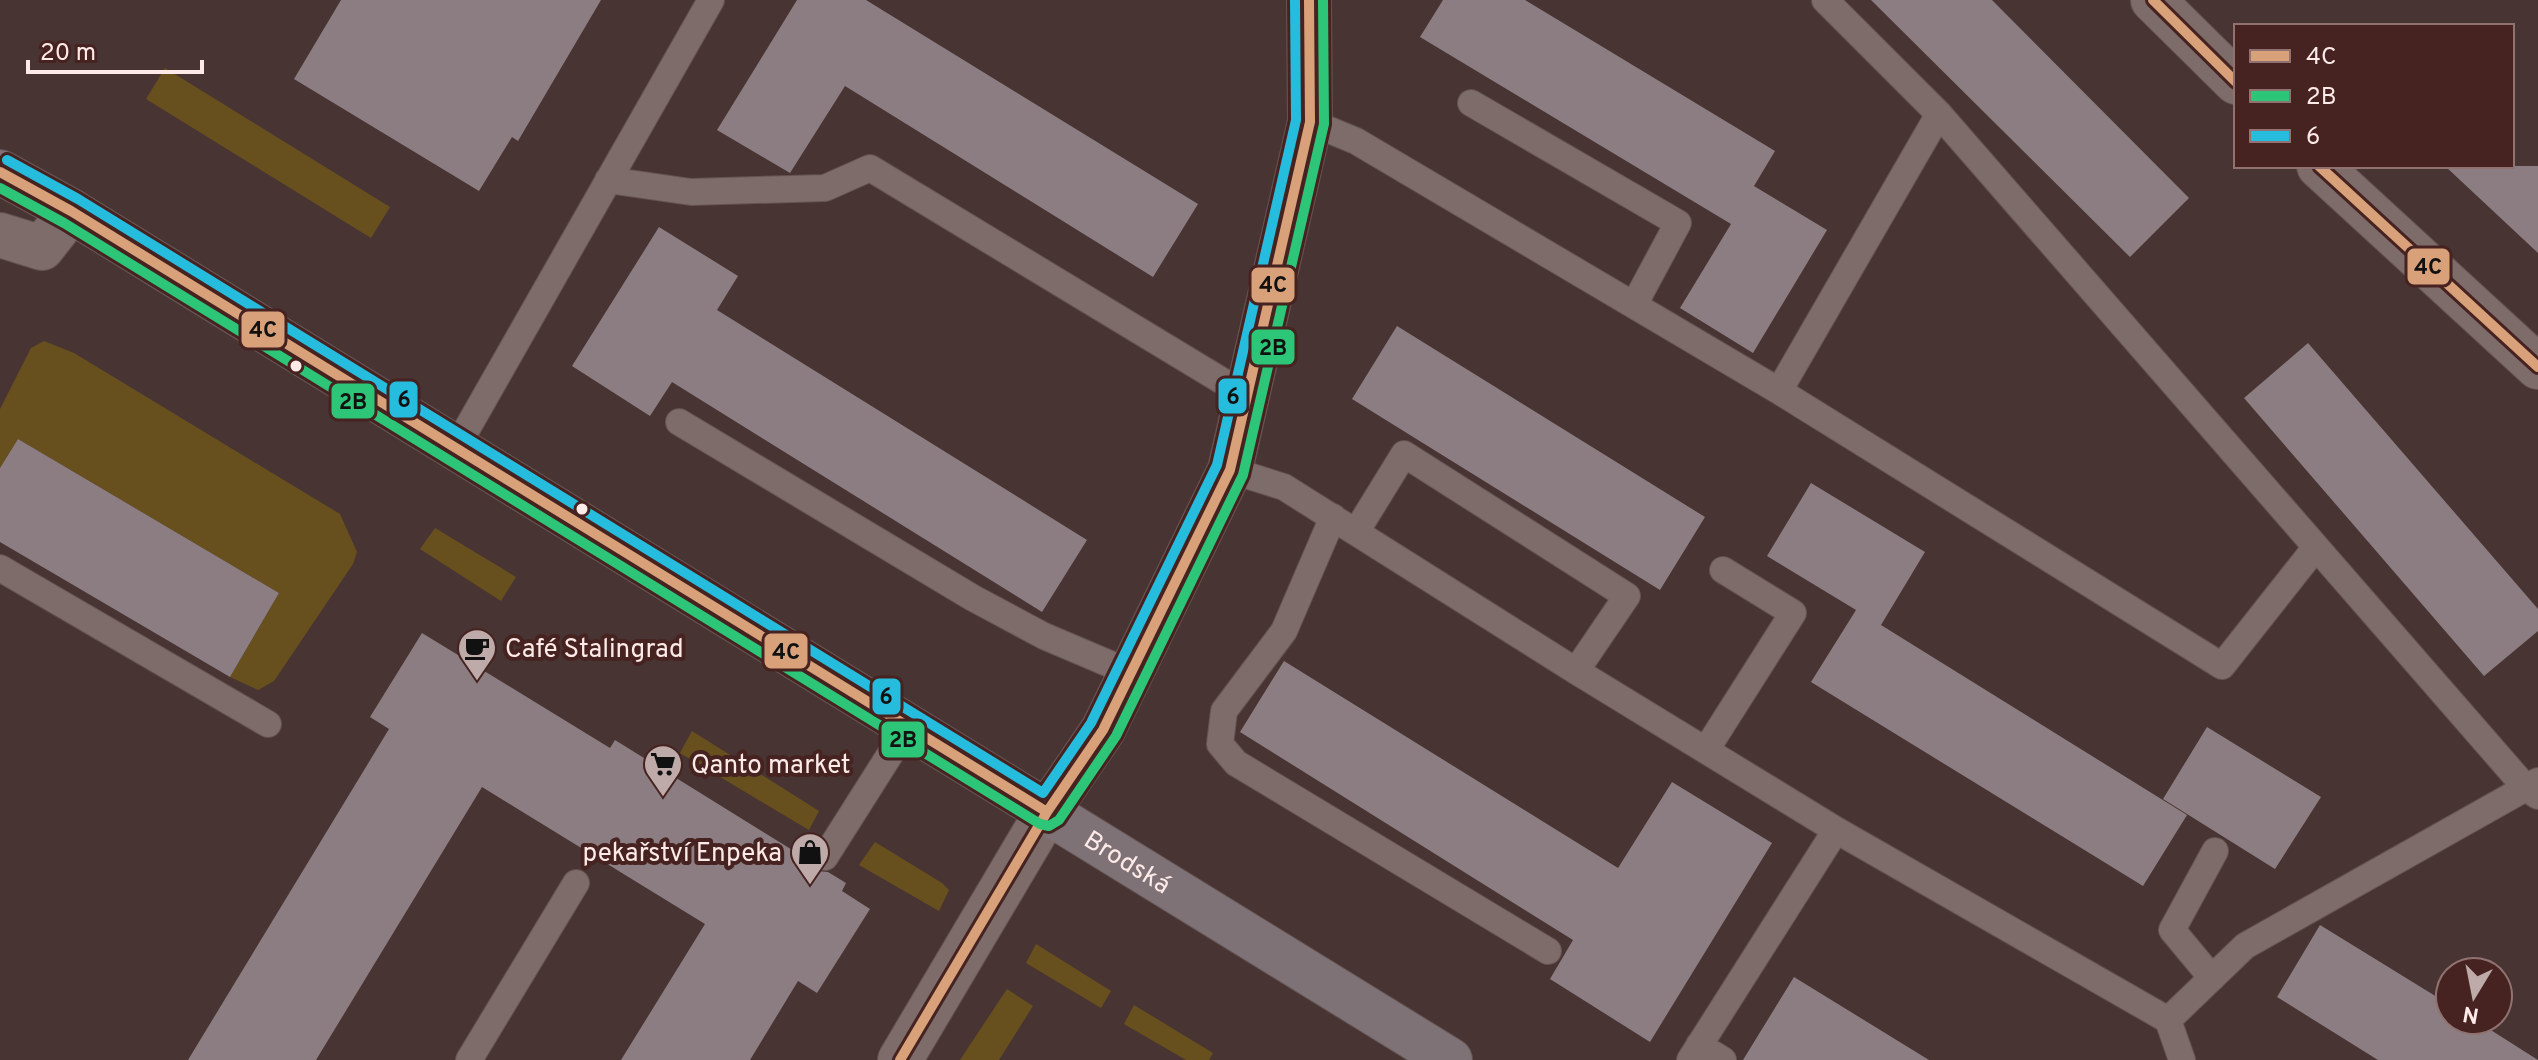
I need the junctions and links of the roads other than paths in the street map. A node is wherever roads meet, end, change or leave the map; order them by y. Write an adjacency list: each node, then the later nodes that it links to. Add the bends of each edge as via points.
1 (711, 0): 11 (lane)
2 (1309, 0): 8 (street)
3 (1825, 0): 7 (lane)
4 (2167, 4): 5 (street)
5 (2234, 80)
6 (1471, 103): 14 (lane, via 1678,223)
7 (1939, 114): 16 (lane); 23 (lane)
8 (1310, 122): 14 (lane, via 1356,141); 17 (street)
9 (2321, 168): 15 (street)
10 (0, 172): 12 (main road, Brodská)
11 (608, 180): 17 (lane, via 691,192 825,188 870,168); 19 (lane)
12 (71, 211): 13 (street, via 42,248); 19 (main road, Brodská)
13 (0, 235)
14 (1634, 305): 16 (lane)
15 (2538, 367)
16 (1779, 391): 23 (lane, via 2222,666)
17 (1247, 396): 20 (street)
18 (679, 422): 27 (lane, via 973,598)
19 (456, 448): 29 (main road, Brodská)
20 (1230, 470): 21 (lane, via 1284,487); 27 (street)
21 (1333, 517): 22 (lane); 37 (lane, via 1284,631 1224,711 1220,744 1236,763)
22 (1356, 532): 26 (lane); 26 (lane, via 1404,454 1627,596)
23 (2316, 547): 31 (lane)
24 (0, 568): 28 (lane)
25 (1723, 570): 30 (lane, via 1793,613)
26 (1576, 671): 30 (lane)
27 (1131, 673): 32 (street, via 1103,730)
28 (268, 724)
29 (908, 726): 32 (main road, Brodská); 35 (lane)
30 (1706, 750): 33 (lane)
31 (2534, 788): 38 (lane, via 2245,946)
32 (1047, 812): 42 (street); 43 (main road, Brodská)
33 (1836, 830): 39 (lane); 40 (lane)
34 (2215, 851): 38 (lane, via 2172,930)
35 (825, 857)
36 (576, 883): 41 (lane)
37 (1548, 951)
38 (2212, 978): 39 (lane)
39 (2168, 1020): 45 (lane)
40 (1694, 1053): 44 (lane)
41 (469, 1060)
42 (900, 1060)
43 (1450, 1060)
44 (1723, 1060)
45 (2182, 1060)

